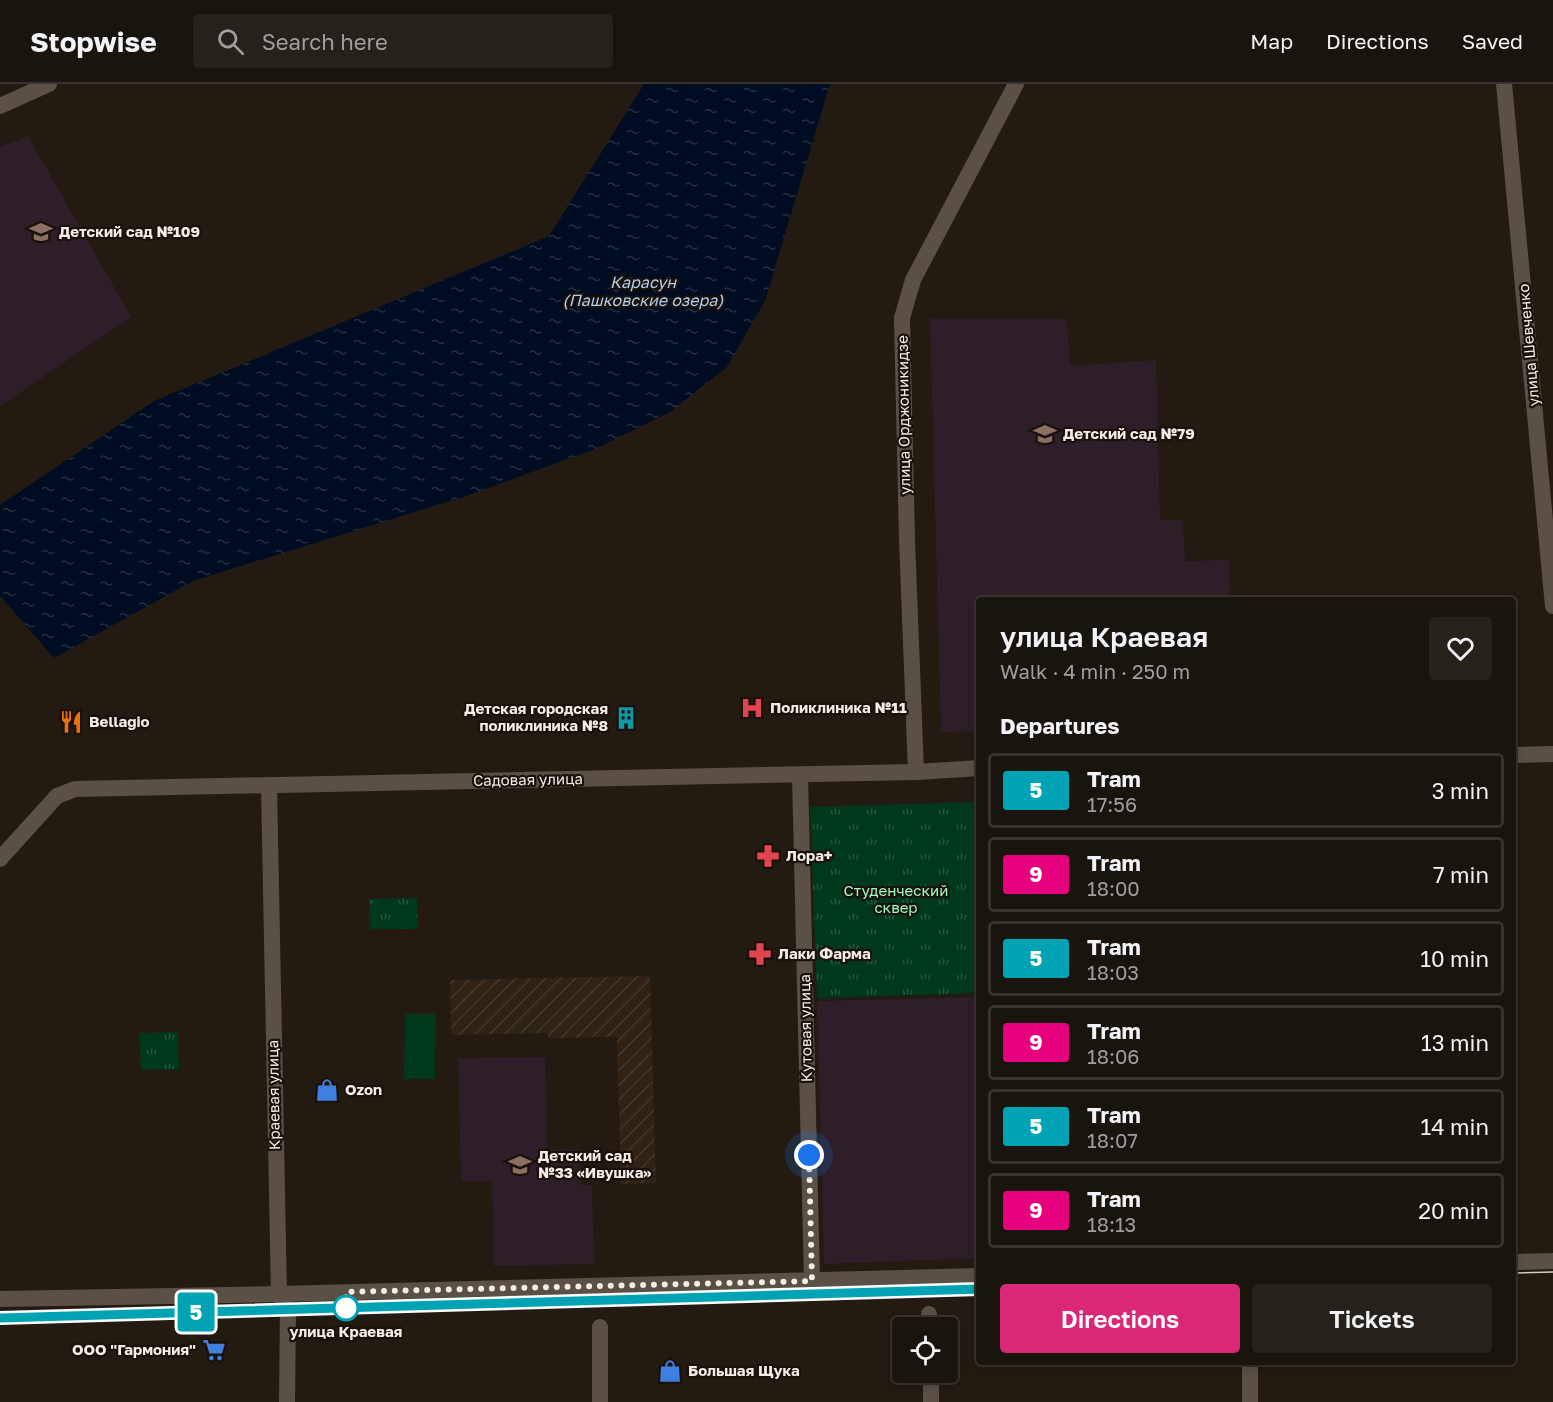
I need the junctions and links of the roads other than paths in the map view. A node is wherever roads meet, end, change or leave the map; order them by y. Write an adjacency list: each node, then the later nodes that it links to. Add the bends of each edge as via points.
1 (49, 84): 4 (street)
2 (1016, 84): 9 (street, улица Орджоникидзе, via 913,280 902,318)
3 (1504, 84): 5 (street, улица Шевченко)
4 (0, 106)
5 (1553, 606)
6 (1553, 754): 7 (street)
7 (1516, 755)
8 (976, 768): 9 (street, Садовая улица)
9 (916, 772): 10 (street, Садовая улица)
10 (800, 775): 11 (street, Садовая улица); 16 (street, Кутовая улица)
11 (269, 785): 12 (street, Садовая улица, via 75,789 57,796); 17 (street, Краевая улица)
12 (0, 859)
13 (1553, 1261): 14 (street)
14 (1516, 1262)
15 (976, 1276): 16 (street)
16 (812, 1281): 17 (street)
17 (279, 1294): 18 (street); 22 (street, Краевая улица, via 288,1310)
18 (0, 1299)
19 (600, 1327): 23 (street)
20 (1250, 1365): 25 (street)
21 (931, 1383): 24 (street)
22 (287, 1402)
23 (600, 1402)
24 (931, 1402)
25 (1251, 1402)

